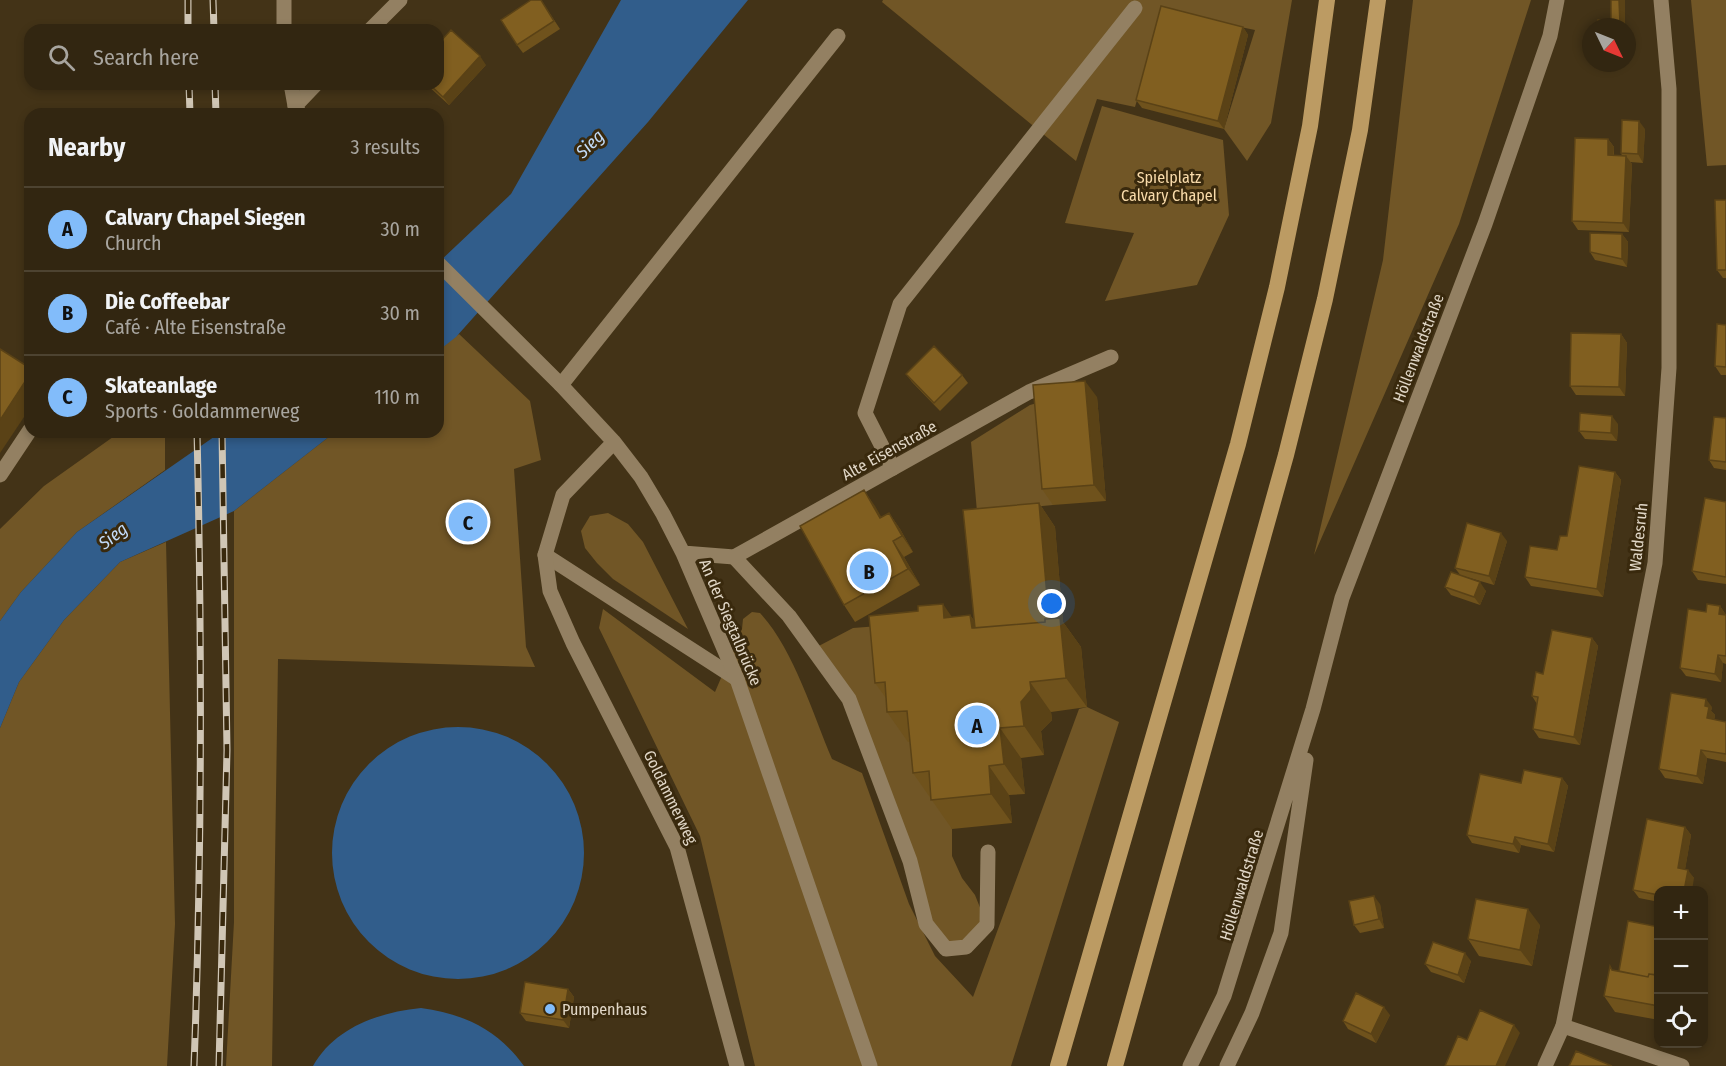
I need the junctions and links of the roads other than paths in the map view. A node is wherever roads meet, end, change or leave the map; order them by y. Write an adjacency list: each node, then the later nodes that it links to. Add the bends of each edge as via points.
1 (284, 0): 8 (street)
2 (400, 0): 9 (street)
3 (1327, 0): 31 (highway, via 1310,126 1277,287 1241,432)
4 (1378, 0): 32 (highway, via 1360,130 1325,299 1286,455)
5 (1557, 0): 26 (street, Höllenwaldstraße, via 1550,36 1485,224 1342,598)
6 (1661, 0): 28 (street, Waldesruh, via 1669,89 1669,368 1655,563)
7 (1135, 8): 20 (street, via 900,304 865,413)
8 (284, 24)
9 (376, 24)
10 (838, 36): 17 (street)
11 (292, 90): 13 (street)
12 (312, 90): 14 (street)
13 (297, 108)
14 (298, 108)
15 (444, 269): 17 (street, An der Siegtalbrücke)
16 (1111, 357): 20 (street, Alte Eisenstraße, via 1029,392)
17 (561, 385): 19 (street, An der Siegtalbrücke)
18 (25, 438): 21 (street)
19 (614, 442): 22 (street, An der Siegtalbrücke, via 641,477); 23 (street, Goldammerweg, via 563,495)
20 (893, 468): 24 (street, Alte Eisenstraße)
21 (0, 475)
22 (683, 553): 24 (street); 25 (street, An der Siegtalbrücke)
23 (545, 555): 25 (street); 29 (street, Goldammerweg, via 550,591 573,642 677,847)
24 (734, 557): 27 (street, via 789,616 849,699 910,861 926,924 946,949 966,947 987,925)
25 (737, 679): 30 (street, An der Siegtalbrücke)
26 (1313, 709): 33 (street, Höllenwaldstraße, via 1224,996); 34 (street, Höllenwaldstraße, via 1281,933 1252,1013)
27 (988, 852)
28 (1563, 1026): 35 (street, Waldesruh); 36 (street)
29 (737, 1066)
30 (870, 1066)
31 (1058, 1066)
32 (1114, 1066)
33 (1190, 1066)
34 (1227, 1066)
35 (1545, 1066)
36 (1682, 1066)

